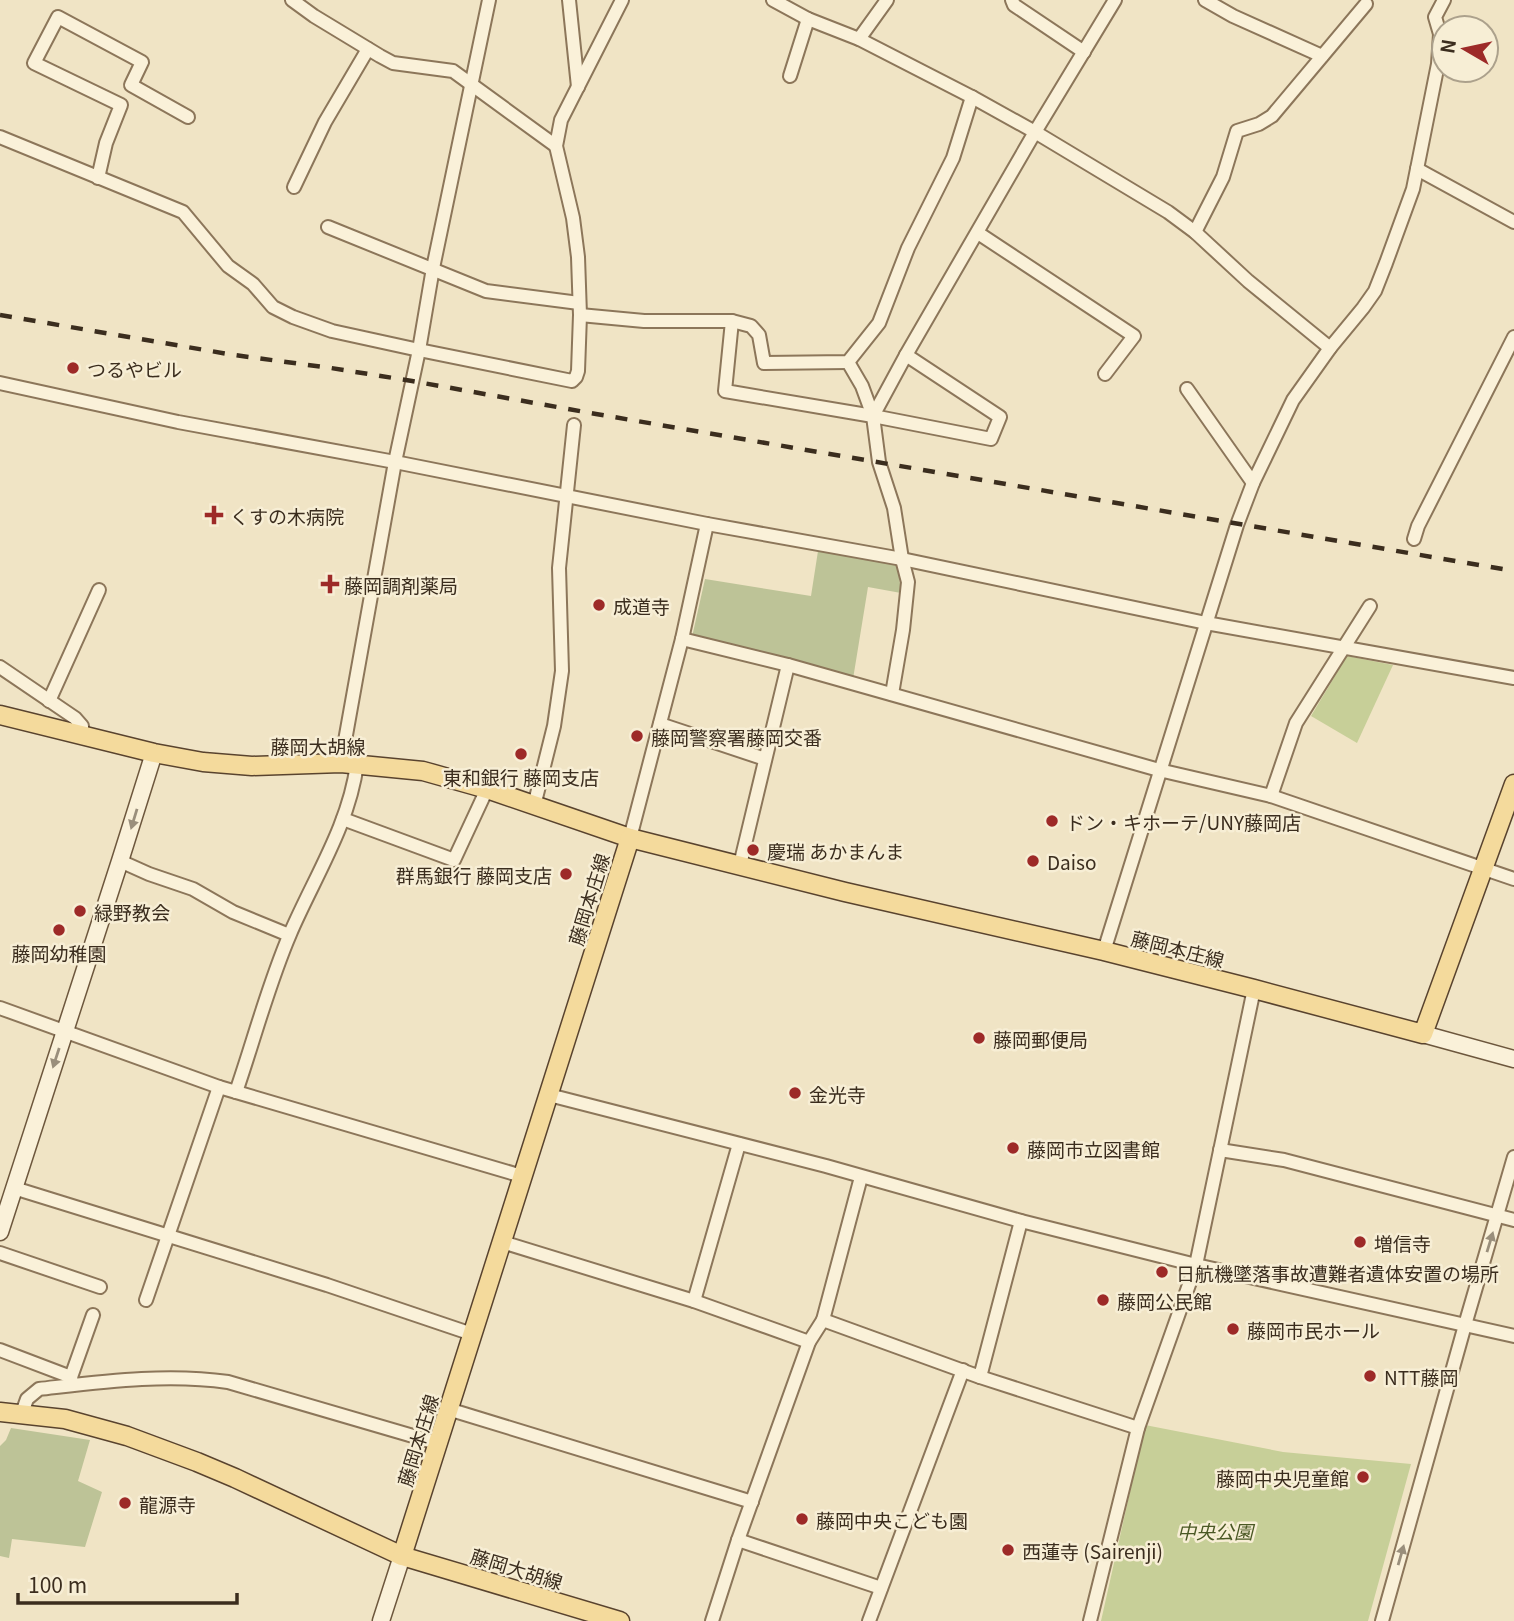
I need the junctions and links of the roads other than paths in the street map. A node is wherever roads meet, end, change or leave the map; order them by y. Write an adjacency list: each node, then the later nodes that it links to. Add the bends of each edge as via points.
1 (292, 0): 14 (street)
2 (489, 0): 19 (street)
3 (569, 0): 20 (street)
4 (622, 0): 20 (street)
5 (773, 0): 12 (street)
6 (1012, 0): 15 (street)
7 (1115, 0): 15 (street)
8 (1205, 0): 16 (street)
9 (1444, 0): 27 (street, via 1436,17 1438,64)
10 (881, 2): 13 (street)
11 (1366, 4): 16 (street)
12 (808, 19): 13 (street); 17 (street)
13 (859, 40): 21 (street)
14 (368, 49): 19 (street, via 393,63 453,71); 29 (street)
15 (1084, 52): 24 (street)
16 (1322, 56): 32 (street, via 1272,116 1237,131 1223,177)
17 (790, 76)
18 (131, 85): 22 (street); 22 (street, via 142,62 58,17 34,63); 23 (street)
19 (472, 85): 26 (street); 34 (street)
20 (578, 87): 26 (street, via 561,120)
21 (972, 97): 24 (street); 41 (street, via 953,158 908,248 879,323)
22 (121, 105): 28 (street)
23 (188, 117)
24 (1035, 132): 32 (street); 33 (street)
25 (0, 137): 28 (street)
26 (556, 146): 35 (street, via 573,218)
27 (1417, 169): 30 (street); 38 (street, via 1375,291)
28 (98, 178): 39 (street, via 183,212 228,266 254,284 273,307 332,331)
29 (294, 187)
30 (1514, 222)
31 (328, 227): 34 (street)
32 (1195, 232): 38 (street)
33 (978, 233): 40 (street); 42 (street, via 1134,336)
34 (433, 268): 35 (street, via 486,291); 39 (street)
35 (580, 309): 36 (street, via 644,321); 39 (street, via 578,371 572,382)
36 (732, 321): 41 (street, via 751,326 759,335 764,363); 45 (street, via 725,391)
37 (1514, 337): 51 (street)
38 (1330, 348): 48 (street, via 1293,400)
39 (419, 350): 47 (street)
40 (906, 355): 45 (street); 45 (street, via 1000,417 991,439)
41 (848, 362): 45 (street)
42 (1105, 374)
43 (0, 383): 47 (street, via 166,420)
44 (1187, 389): 48 (street)
45 (873, 416): 52 (street)
46 (574, 425): 49 (street)
47 (395, 462): 49 (street); 68 (street)
48 (1253, 483): 55 (street)
49 (567, 495): 50 (street); 73 (street, via 559,568 562,671)
50 (707, 524): 52 (street); 56 (street)
51 (1414, 539)
52 (902, 559): 55 (street); 61 (street, via 908,582)
53 (99, 590): 62 (street)
54 (1370, 606): 57 (street)
55 (1206, 623): 57 (street); 69 (street)
56 (682, 639): 58 (street); 64 (street)
57 (1344, 649): 60 (street); 72 (street, via 1296,723)
58 (788, 665): 61 (street); 67 (street)
59 (0, 667): 62 (street)
60 (1514, 678)
61 (892, 695): 69 (street)
62 (49, 701): 65 (street, via 75,718 82,726)
63 (0, 715): 65 (main road, 藤岡大胡線)
64 (660, 724): 67 (street); 75 (street)
65 (82, 737): 66 (main road, 藤岡大胡線)
66 (154, 753): 68 (main road, 藤岡大胡線, via 252,766); 76 (street, one-way to 76)
67 (765, 759): 77 (street)
68 (349, 764): 71 (main road, 藤岡大胡線, via 422,771); 74 (street, via 354,786)
69 (1159, 770): 72 (street); 81 (street)
70 (1514, 784): 78 (main road)
71 (487, 789): 73 (main road, 藤岡大胡線); 74 (street, via 454,860)
72 (1270, 796): 78 (street)
73 (534, 806): 75 (main road, 藤岡大胡線)
74 (344, 819): 80 (street)
75 (630, 838): 77 (main road, 藤岡本庄線); 89 (main road, 藤岡本庄線)
76 (120, 861): 80 (street, via 192,889); 84 (street)
77 (740, 866): 81 (main road, 藤岡本庄線)
78 (1482, 867): 79 (street); 85 (main road)
79 (1514, 879)
80 (289, 936): 88 (street)
81 (1104, 951): 82 (main road, 藤岡本庄線)
82 (1254, 989): 85 (main road, 藤岡本庄線); 91 (street)
83 (0, 1008): 84 (street)
84 (65, 1030): 87 (street); 95 (street, one-way to 95)
85 (1423, 1034): 86 (street)
86 (1514, 1059)
87 (219, 1087): 88 (street); 100 (street)
88 (236, 1092): 93 (street)
89 (549, 1095): 90 (street); 93 (main road, 藤岡本庄線)
90 (739, 1144): 94 (street); 106 (street)
91 (1220, 1150): 96 (street, via 1284,1160); 103 (street)
92 (1514, 1157): 96 (street)
93 (522, 1176): 101 (main road, 藤岡本庄線)
94 (861, 1177): 98 (street); 108 (street)
95 (13, 1188): 99 (street); 100 (street)
96 (1497, 1216): 97 (street); 109 (street, one-way to 96)
97 (1514, 1220)
98 (1021, 1221): 103 (street); 115 (street)
99 (0, 1232)
100 (168, 1236): 105 (street); 110 (street)
101 (502, 1242): 106 (street); 110 (main road, 藤岡本庄線)
102 (0, 1252): 104 (street)
103 (1196, 1265): 109 (street); 120 (street)
104 (100, 1287)
105 (146, 1300)
106 (694, 1301): 112 (street)
107 (93, 1315): 116 (street)
108 (823, 1320): 112 (street); 114 (street)
109 (1465, 1325): 111 (street); 131 (street, one-way to 109)
110 (472, 1334): 117 (main road, 藤岡本庄線)
111 (1514, 1336)
112 (808, 1342): 122 (street)
113 (0, 1350): 116 (street)
114 (963, 1370): 115 (street); 125 (street)
115 (980, 1377): 120 (street)
116 (71, 1381): 119 (street, via 39,1389 27,1399); 121 (street, via 200,1378 228,1382)
117 (448, 1409): 121 (main road, 藤岡本庄線); 122 (street)
118 (0, 1412): 119 (main road)
119 (22, 1413): 124 (main road, via 65,1419 186,1457)
120 (1138, 1428): 130 (street)
121 (437, 1443): 124 (main road, 藤岡本庄線)
122 (752, 1502): 123 (street)
123 (738, 1541): 125 (street); 128 (street)
124 (402, 1556): 126 (street); 127 (main road, 藤岡大胡線)
125 (881, 1588): 129 (street)
126 (380, 1621)
127 (620, 1621)
128 (712, 1621)
129 (869, 1621)
130 (1090, 1621)
131 (1382, 1621)

